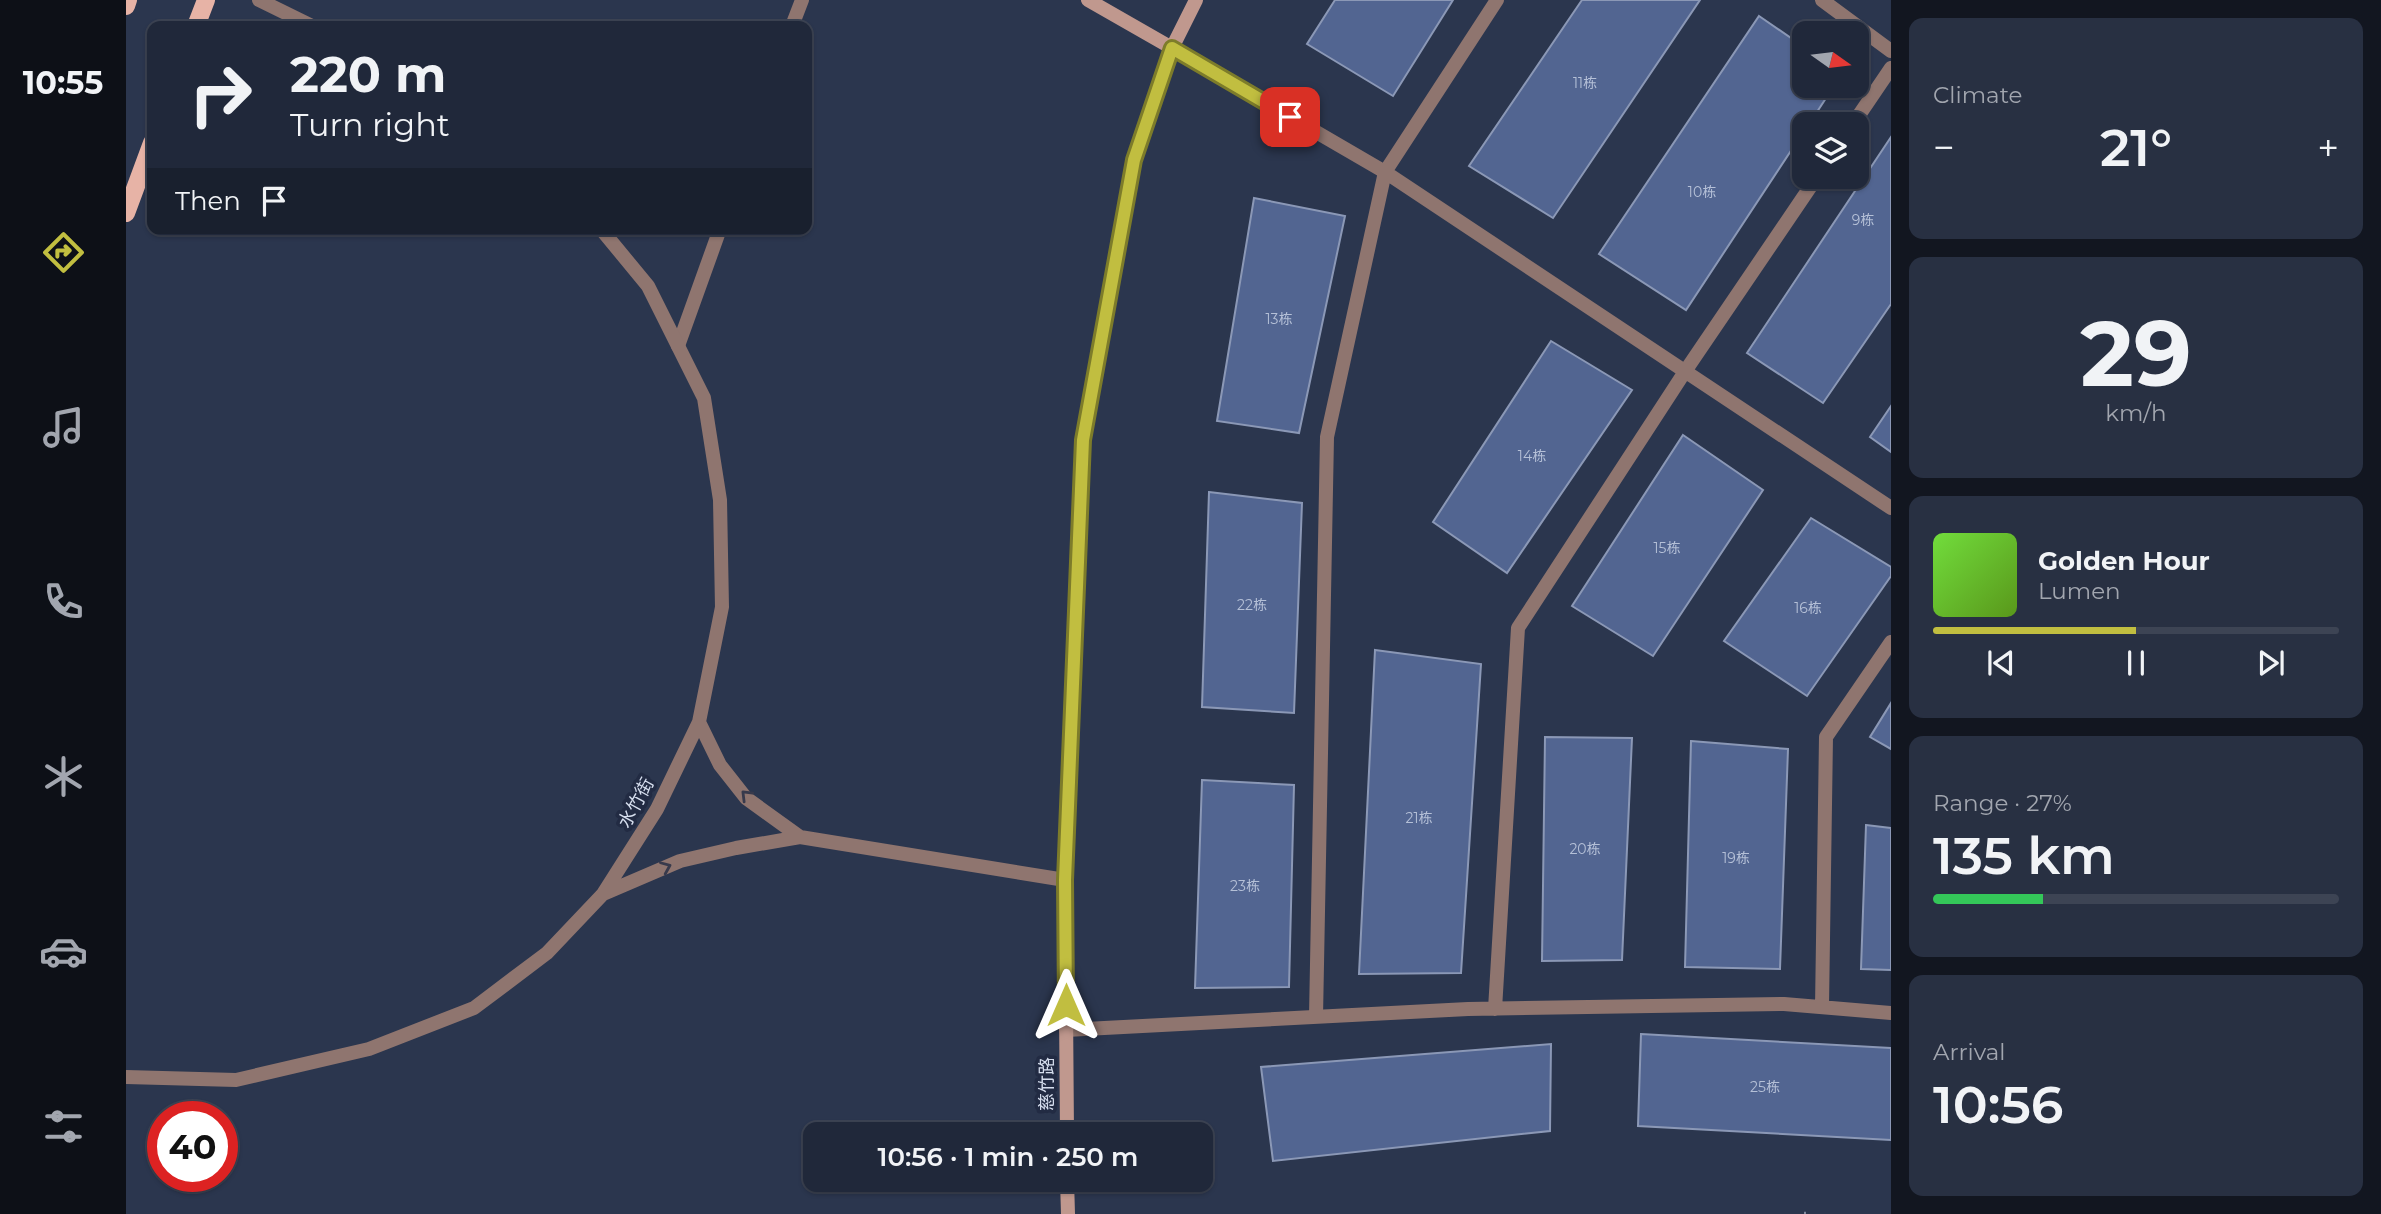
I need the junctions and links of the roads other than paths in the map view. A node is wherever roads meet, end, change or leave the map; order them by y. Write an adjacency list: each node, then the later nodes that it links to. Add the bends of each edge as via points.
1 (128, 0): 9 (main road)
2 (206, 0): 10 (main road)
3 (259, 0): 11 (street)
4 (802, 0): 12 (street)
5 (1088, 0): 13 (street)
6 (1196, 0): 13 (street, 慈竹路)
7 (1497, 0): 18 (street)
8 (1822, 0): 14 (street)
9 (126, 6)
10 (199, 21)
11 (302, 21)
12 (794, 21)
13 (1172, 48): 18 (street); 29 (street, 慈竹路, via 1134,160 1083,440)
14 (1891, 51)
15 (1891, 68): 16 (street)
16 (1861, 112)
17 (147, 156): 20 (main road)
18 (1385, 172): 24 (street); 34 (street, via 1327,437)
19 (1809, 189): 24 (street)
20 (126, 213)
21 (606, 235): 23 (street, 水竹街, via 648,286)
22 (718, 235): 23 (street)
23 (678, 346): 27 (street, 水竹街, via 704,398 720,500 722,607)
24 (1686, 370): 25 (street); 32 (street, via 1518,628)
25 (1891, 508)
26 (1891, 642): 31 (street, via 1826,737)
27 (699, 722): 28 (street, one-way to 27, via 746,798 720,765); 30 (street, 水竹街, via 657,809)
28 (800, 837): 29 (street); 30 (street, one-way to 28, via 680,862)
29 (1065, 880): 35 (street, 慈竹路)
30 (603, 894): 36 (street, 水竹街, via 547,953 474,1008 369,1049 236,1080)
31 (1822, 1007): 32 (street); 33 (street)
32 (1494, 1009): 34 (street)
33 (1891, 1013)
34 (1316, 1017): 35 (street)
35 (1066, 1030): 37 (street, 慈竹路)
36 (126, 1077)
37 (1067, 1122)
38 (1068, 1192): 39 (street)
39 (1068, 1214)

